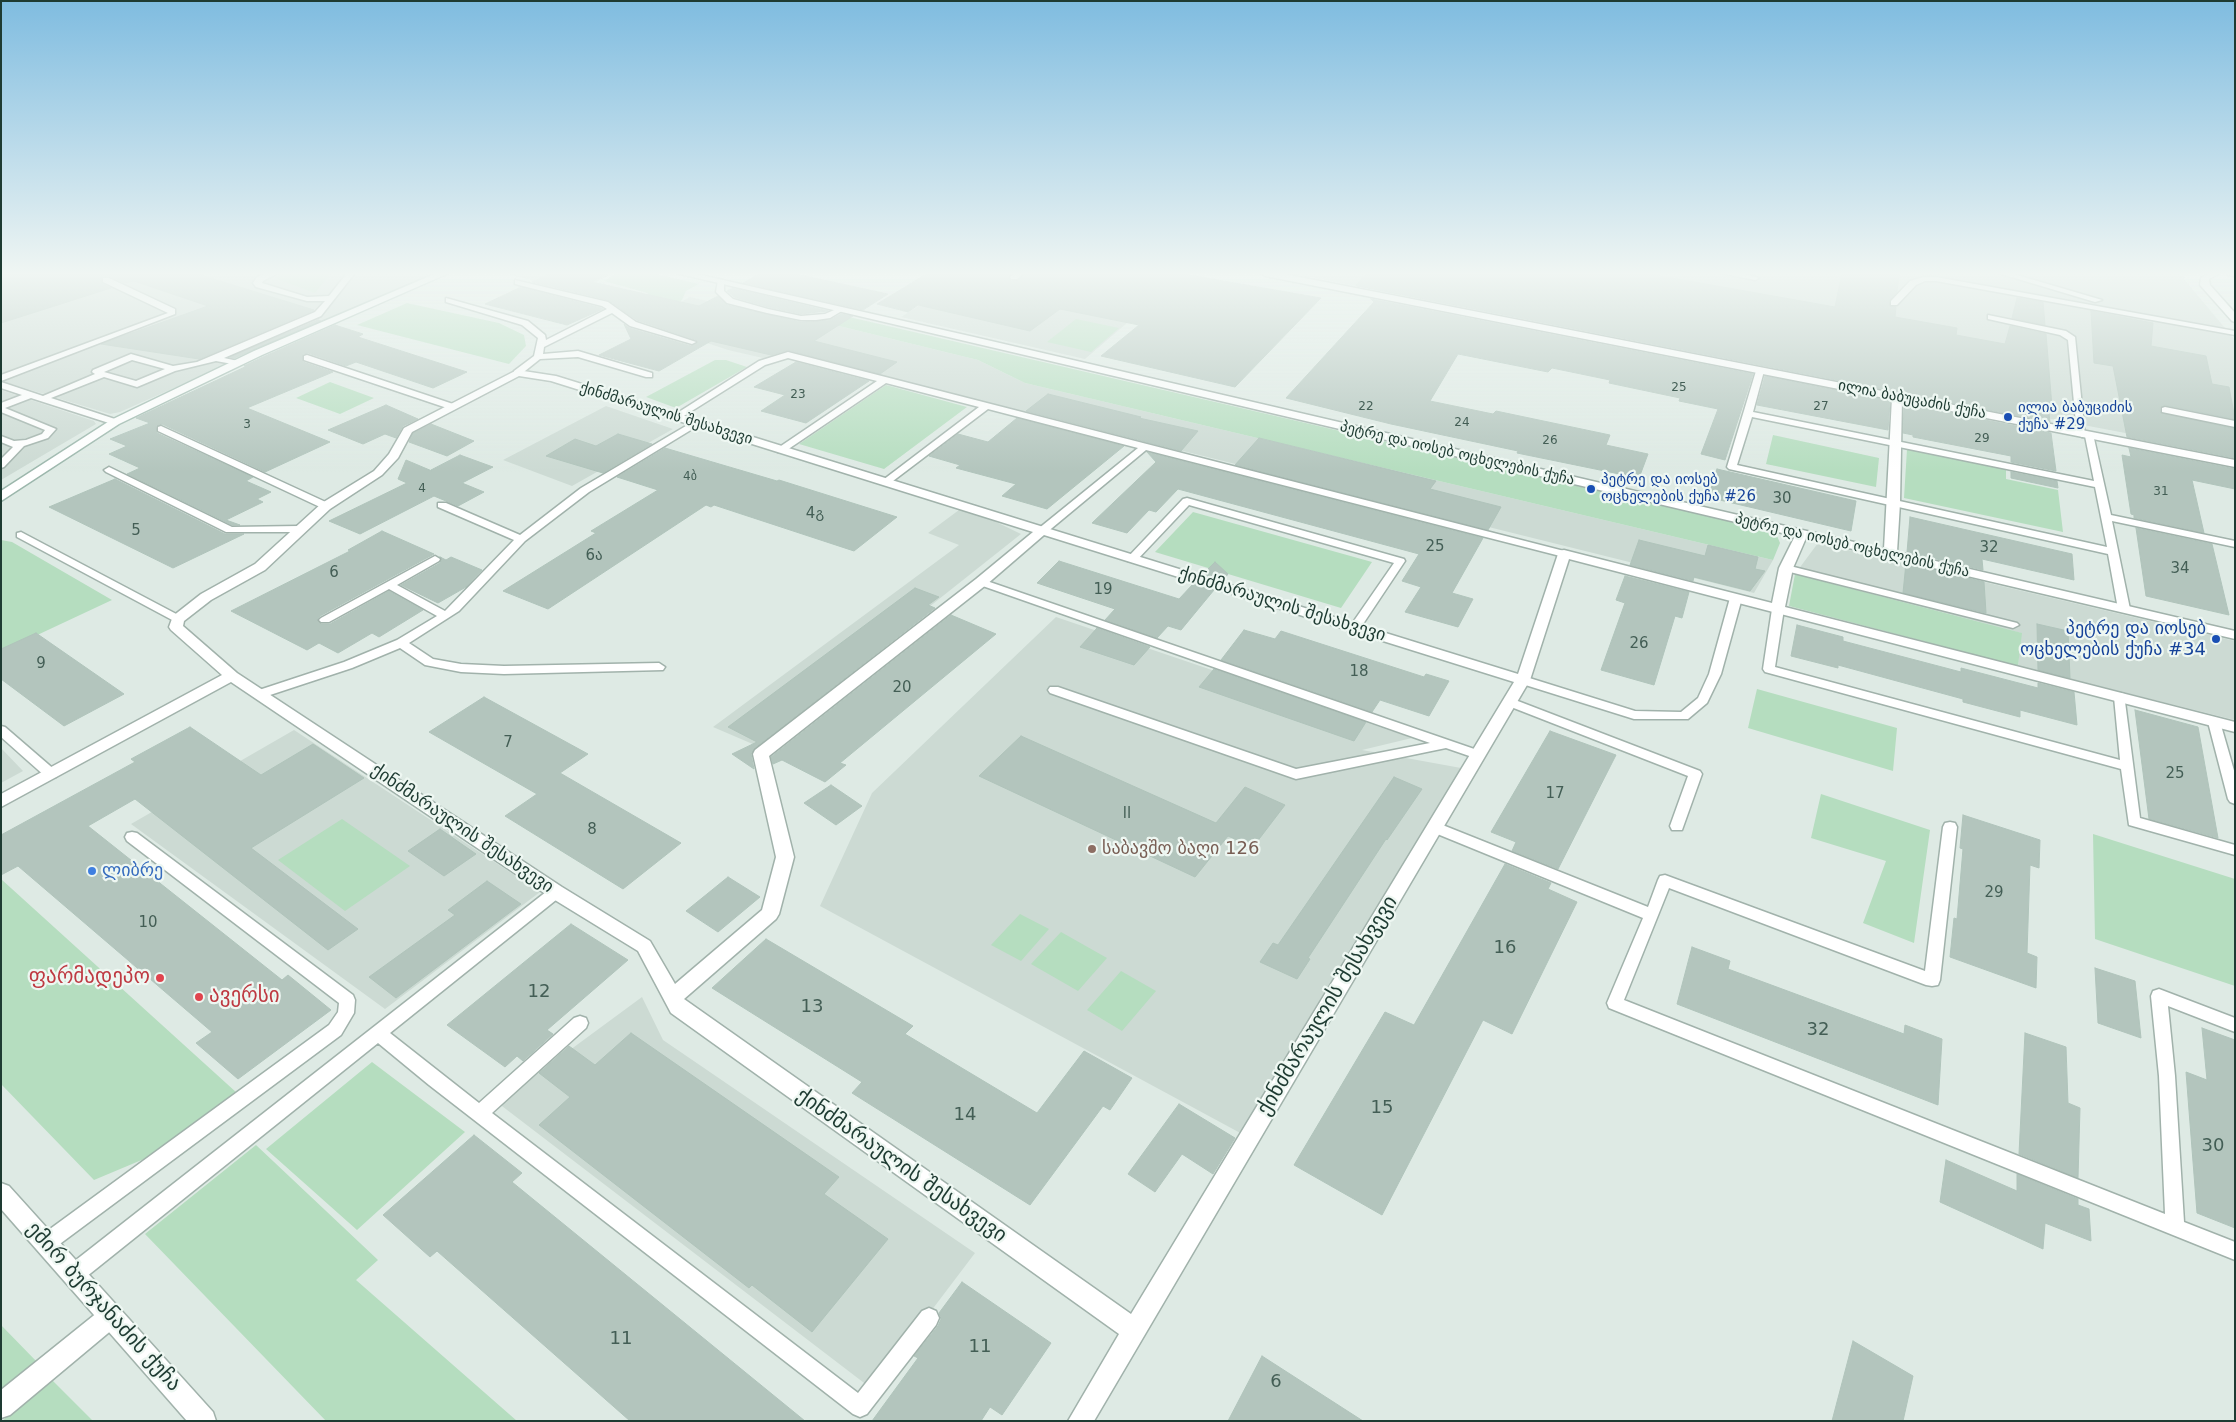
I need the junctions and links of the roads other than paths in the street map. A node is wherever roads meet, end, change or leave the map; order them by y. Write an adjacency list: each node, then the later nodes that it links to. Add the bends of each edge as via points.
1 (104, 339): 21 (lane)
2 (259, 339): 13 (lane)
3 (290, 339): 15 (street)
4 (541, 339): 11 (lane)
5 (552, 339): 11 (lane)
6 (683, 339): 10 (lane)
7 (972, 339): 55 (street, პეტრე და იოსებ ოცხელების ქუჩა)
8 (1600, 339): 17 (street, ილია ბაბუცაძის ქუჩა)
9 (2072, 339): 37 (lane)
10 (692, 342)
11 (539, 346): 12 (lane)
12 (538, 357): 18 (lane); 20 (lane, via 578,354)
13 (216, 358): 15 (lane); 16 (lane)
14 (307, 358): 28 (lane)
15 (235, 363): 33 (street)
16 (173, 369): 19 (lane, via 137,384); 19 (lane, via 131,357 96,372)
17 (1760, 371): 25 (street, ილია ბაბუცაძის ქუჩა); 31 (lane)
18 (517, 373): 28 (street); 32 (street, ქინძმარაულის შესახვევი, via 552,378)
19 (103, 374): 26 (lane)
20 (649, 375)
21 (1, 378)
22 (884, 380): 27 (lane); 32 (lane, via 788,355 762,363); 42 (lane)
23 (1, 385): 24 (lane)
24 (30, 395): 26 (lane); 29 (lane)
25 (1897, 398): 37 (street, ილია ბაბუცაძის ქუჩა); 40 (street)
26 (42, 399): 33 (lane)
27 (986, 406): 41 (lane); 46 (lane)
28 (453, 407): 51 (street, via 408,430 394,456 378,473)
29 (1, 408): 39 (lane, via 51,429 45,436)
30 (2165, 410): 35 (lane)
31 (1748, 414): 40 (lane); 49 (lane, via 1732,467)
32 (676, 417): 34 (street, ქინძმარაულის შესახვევი)
33 (115, 422): 48 (street)
34 (696, 423): 42 (street, ქინძმარაულის შესახვევი); 57 (lane, via 585,490)
35 (2235, 424)
36 (161, 429): 51 (lane)
37 (2086, 435): 43 (street, ილია ბაბუცაძის ქუჩა); 47 (lane)
38 (1, 439): 39 (lane)
39 (21, 444): 44 (lane)
40 (1895, 444): 47 (lane); 49 (street)
41 (1144, 447): 54 (lane); 60 (lane)
42 (781, 450): 46 (street, ქინძმარაულის შესახვევი)
43 (2235, 464)
44 (1, 465)
45 (109, 470): 53 (lane, via 230,530)
46 (886, 482): 54 (street, ქინძმარაულის შესახვევი)
47 (2100, 486): 52 (lane)
48 (1, 496)
49 (1894, 503): 59 (lane); 61 (street)
50 (442, 505): 57 (lane)
51 (326, 506): 53 (street)
52 (2106, 518): 58 (lane); 59 (lane)
53 (299, 529): 71 (street, via 260,567 206,597)
54 (1042, 531): 62 (street, ქინძმარაულის შესახვევი); 65 (street)
55 (1802, 534): 61 (street, პეტრე და იოსებ ოცხელების ქუჩა); 64 (street)
56 (21, 535): 71 (lane)
57 (521, 539): 70 (lane)
58 (2235, 544)
59 (2112, 552): 69 (lane)
60 (1564, 554): 67 (street); 79 (street, ქინძმარაულის შესახვევი)
61 (1890, 554): 69 (street, პეტრე და იოსებ ოცხელების ქუჩა)
62 (1132, 558): 74 (street, ქინძმარაულის შესახვევი); 74 (lane, via 1187,501 1400,561)
63 (435, 560): 66 (lane)
64 (1786, 568): 68 (street); 73 (lane)
65 (981, 582): 87 (lane); 100 (street, via 760,754 785,857 770,914)
66 (389, 585): 70 (lane); 72 (lane)
67 (1736, 598): 68 (street); 79 (lane, via 1715,674 1703,700 1684,716 1634,715)
68 (1778, 609): 82 (street); 89 (lane, via 1768,669)
69 (2124, 609): 75 (street, პეტრე და იოსებ ოცხელების ქუჩა)
70 (445, 616): 76 (lane)
71 (178, 619): 78 (street, ქინძმარაულის შესახვევი, via 176,627)
72 (325, 620)
73 (2013, 625)
74 (1355, 628): 79 (street, ქინძმარაულის შესახვევი)
75 (2235, 635)
76 (401, 643): 77 (lane, via 429,662 460,668); 81 (lane, via 348,665)
77 (660, 667)
78 (232, 676): 81 (street, ქინძმარაულის შესახვევი); 90 (street)
79 (1522, 680): 83 (street, ქინძმარაულის შესახვევი)
80 (1054, 690): 87 (lane, via 1296,774)
81 (260, 694): 98 (street, ქინძმარაულის შესახვევი)
82 (2120, 697): 84 (street); 89 (lane)
83 (1510, 702): 88 (street, ქინძმარაულის შესახვევი); 93 (lane, via 1694,774)
84 (2214, 722): 85 (street); 91 (lane)
85 (2235, 727)
86 (1, 730): 90 (lane)
87 (1447, 744): 88 (lane)
88 (1478, 755): 95 (street, ქინძმარაულის შესახვევი)
89 (2127, 766): 97 (lane, via 2134,821)
90 (51, 774): 92 (street)
91 (2235, 799)
92 (1, 801)
93 (1677, 826)
94 (1950, 826): 99 (lane, via 1932,980 1665,880)
95 (1434, 827): 99 (lane); 112 (street, ქინძმარაულის შესახვევი)
96 (132, 837): 107 (lane, via 347,1000 346,1013 334,1030)
97 (2235, 850)
98 (556, 892): 100 (street, ქინძმარაულის შესახვევი, via 644,946); 103 (lane)
99 (1652, 915): 106 (lane, via 1615,1003)
100 (672, 998): 112 (street, ქინძმარაულის შესახვევი, via 678,1007)
101 (580, 1023): 104 (lane)
102 (2235, 1024): 106 (lane, via 2159,996)
103 (378, 1033): 104 (lane); 109 (lane)
104 (480, 1113): 111 (lane, via 860,1406)
105 (1, 1193): 107 (street, ემირ ბურჯანაძის ქუჩა)
106 (2175, 1226): 108 (lane)
107 (46, 1243): 109 (street, ემირ ბურჯანაძის ქუჩა)
108 (2235, 1250)
109 (74, 1274): 110 (street, ემირ ბურჯანაძის ქუჩა)
110 (111, 1316): 113 (street); 114 (street, ემირ ბურჯანაძის ქუჩა)
111 (929, 1318)
112 (1134, 1331): 115 (street, ქინძმარაულის შესახვევი)
113 (1, 1406)
114 (204, 1421)
115 (1080, 1421)

